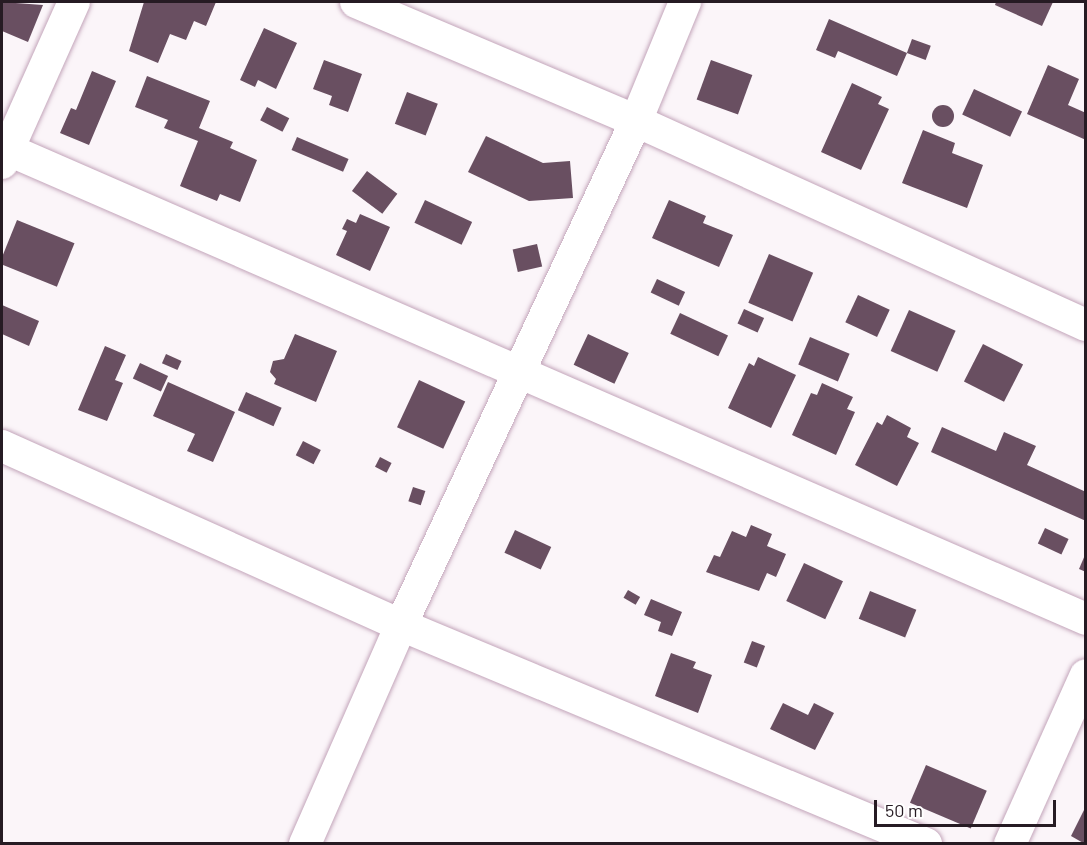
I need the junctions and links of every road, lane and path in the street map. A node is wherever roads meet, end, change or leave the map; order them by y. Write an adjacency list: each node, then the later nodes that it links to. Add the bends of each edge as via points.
1 (74, 2): 5 (street)
2 (356, 2): 4 (street)
3 (685, 2): 4 (street)
4 (636, 121): 6 (street); 7 (street)
5 (3, 153): 7 (street)
6 (1086, 325)
7 (520, 375): 9 (street); 10 (street)
8 (2, 446): 10 (street)
9 (1086, 619)
10 (401, 625): 12 (street); 13 (street)
11 (1086, 675): 14 (street)
12 (305, 843)
13 (926, 843)
14 (1010, 843)

